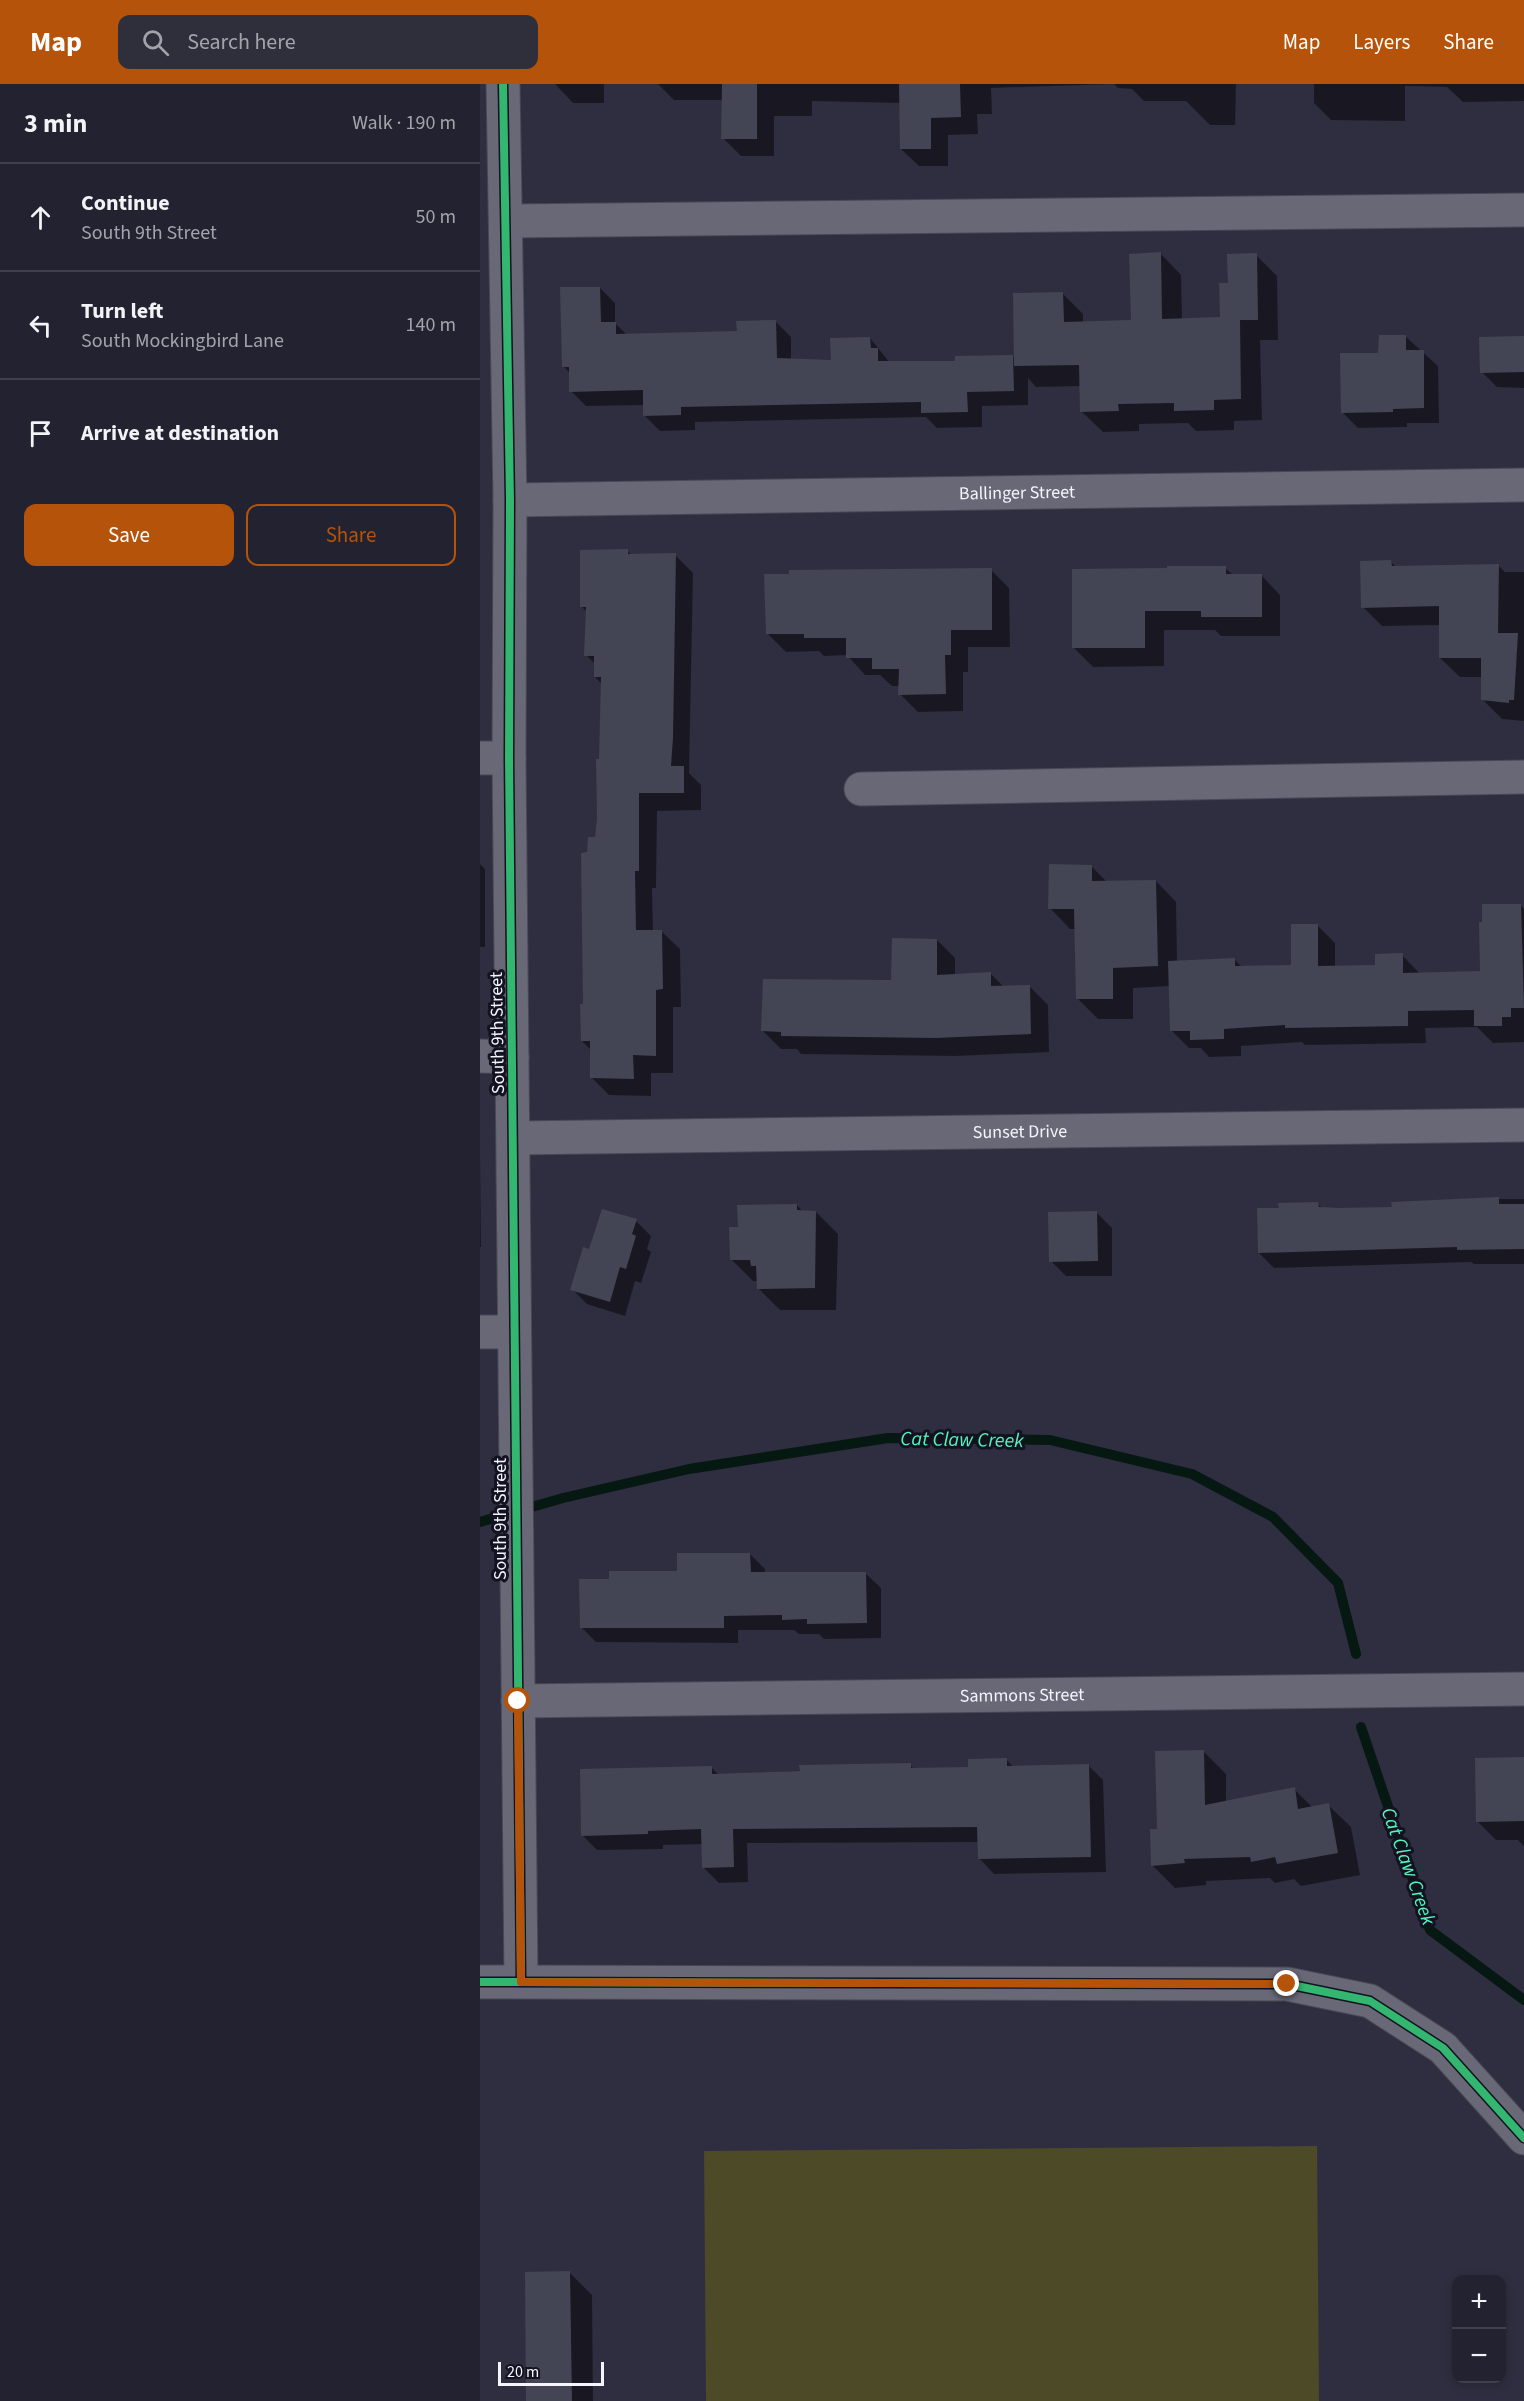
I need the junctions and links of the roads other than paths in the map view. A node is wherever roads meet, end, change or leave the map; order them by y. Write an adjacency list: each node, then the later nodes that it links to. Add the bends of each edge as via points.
1 (503, 84): 3 (street, South 9th Street)
2 (1524, 210): 3 (street)
3 (506, 221): 5 (street, South 9th Street)
4 (1524, 485): 5 (street, Ballinger Street)
5 (510, 500): 6 (street, South 9th Street)
6 (495, 758): 10 (street, South 9th Street)
7 (1524, 777): 8 (street)
8 (861, 789)
9 (480, 1056): 10 (street)
10 (513, 1056): 12 (street, South 9th Street)
11 (1524, 1125): 12 (street, Sunset Drive)
12 (514, 1138): 14 (street, South 9th Street)
13 (480, 1332): 14 (street)
14 (514, 1332): 16 (street, South 9th Street)
15 (1524, 1689): 16 (street, Sammons Street)
16 (518, 1701): 18 (street, South 9th Street)
17 (480, 1982): 18 (street)
18 (521, 1982): 19 (street, via 1287,1984 1370,2001 1434,2042)
19 (1524, 2138)

